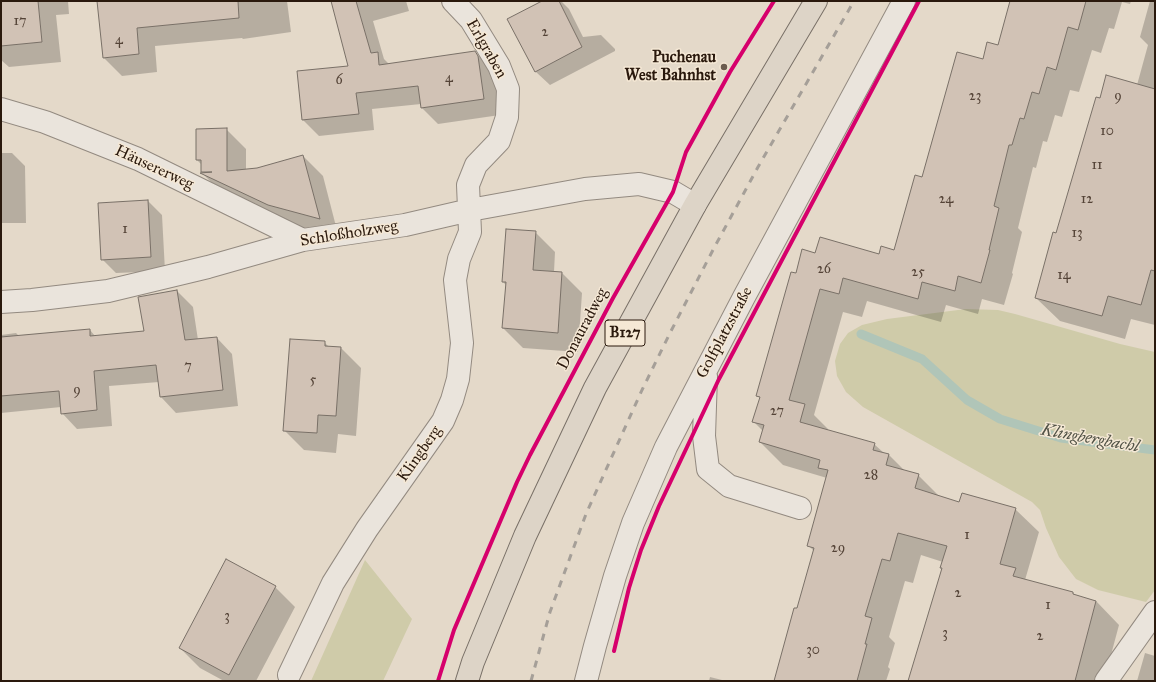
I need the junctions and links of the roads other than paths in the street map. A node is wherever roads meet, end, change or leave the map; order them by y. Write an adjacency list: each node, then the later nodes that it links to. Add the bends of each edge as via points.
1 (453, 1): 6 (street, Erlgraben, via 471,20 499,66 508,89 507,117 499,141 476,165 468,185)
2 (816, 1): 5 (main road, B127)
3 (904, 1): 9 (street, Golfplatzstraße)
4 (1, 109): 7 (street, Häusererweg, via 45,122 138,159)
5 (695, 205): 6 (street, Schloßholzweg, via 673,192 639,184 584,189); 13 (main road, B127, via 595,388 525,536)
6 (470, 210): 7 (street, Schloßholzweg, via 405,225); 12 (street, Klingberg, via 470,232 459,259 455,280 462,343 458,379 452,400 443,421 367,529 333,583)
7 (303, 240): 8 (street, Schloßholzweg, via 108,292)
8 (1, 302)
9 (706, 370): 10 (street, via 704,436 708,469 729,486); 14 (street, Golfplatzstraße, via 666,447 633,523 615,576)
10 (800, 508)
11 (1155, 612): 15 (street)
12 (289, 675)
13 (467, 681)
14 (586, 681)
15 (1106, 681)

